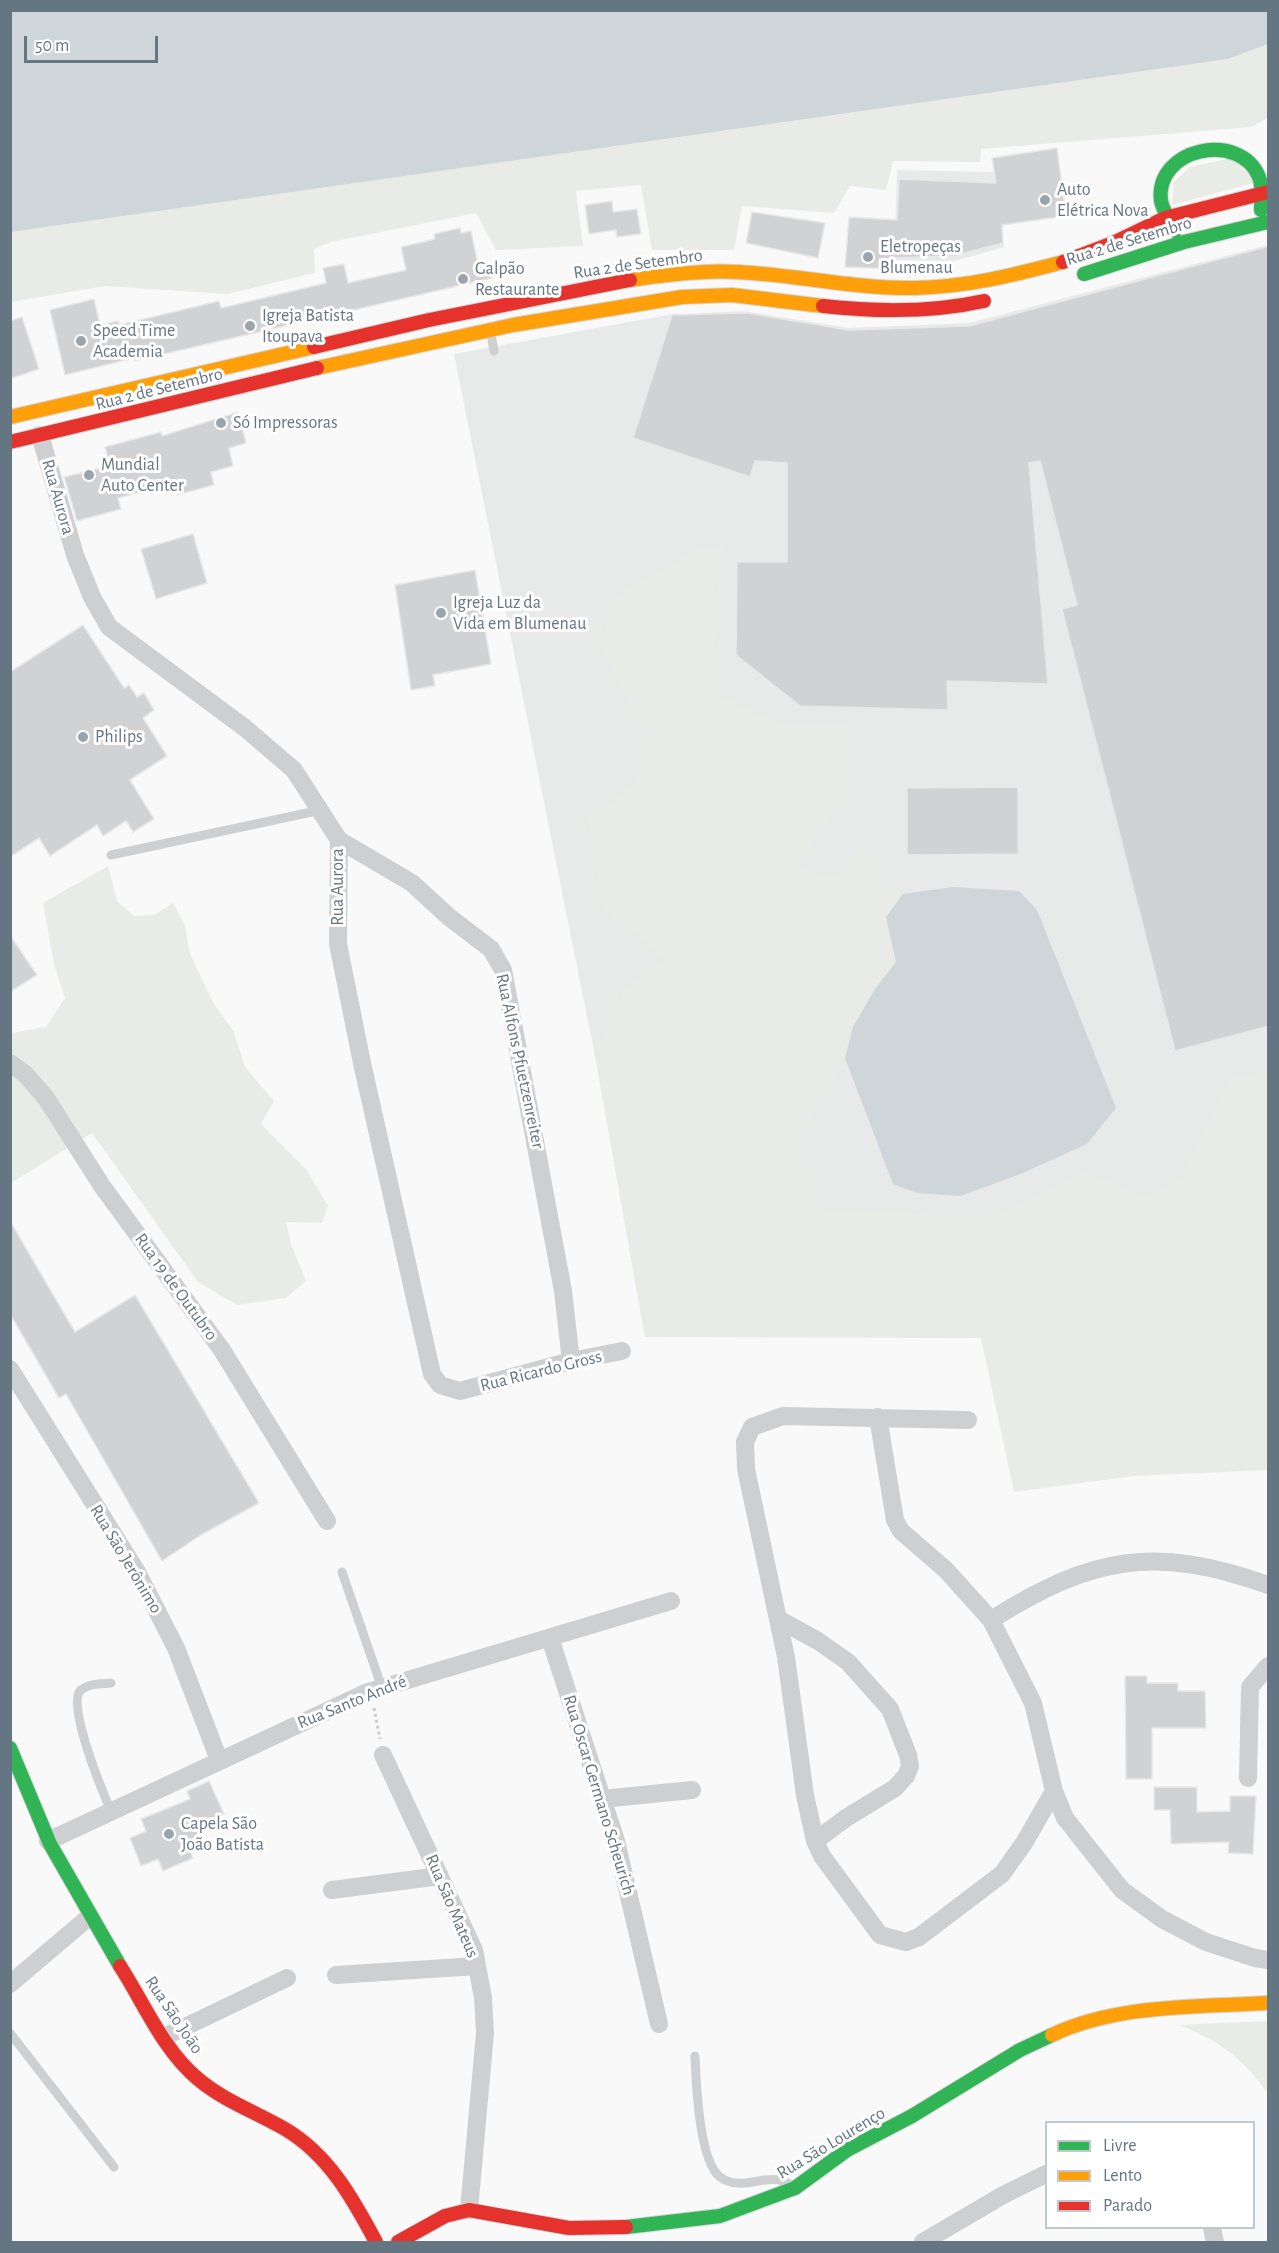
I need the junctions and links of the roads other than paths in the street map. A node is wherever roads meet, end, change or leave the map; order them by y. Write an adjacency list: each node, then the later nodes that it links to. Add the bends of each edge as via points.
1 (1267, 192): 2 (main road, Rua 2 de Setembro); 2 (main road, via 1263,170 1251,156 1235,148 1215,148 1173,167 1161,204); 3 (main road)
2 (1165, 218): 4 (main road); 9 (main road, Rua 2 de Setembro, via 1065,262 977,284 915,288 851,286 740,272 682,273 429,320)
3 (1262, 223): 4 (main road, Rua 2 de Setembro)
4 (1184, 242): 5 (main road, Rua 2 de Setembro)
5 (1068, 279)
6 (999, 297): 7 (main road, Rua 2 de Setembro, via 937,308 879,311 736,295 686,296)
7 (490, 331): 8 (lane); 10 (main road, Rua 2 de Setembro)
8 (494, 351)
9 (10, 417)
10 (40, 435): 11 (main road, Rua 2 de Setembro); 12 (street, Rua Aurora, via 75,555 109,627 245,728 294,770)
11 (10, 442)
12 (321, 810): 13 (street, Rua Aurora); 14 (lane)
13 (339, 840): 17 (street, Rua Alfons Pfuetzenreiter, via 412,883 491,949 503,970 563,1291); 19 (street, Rua Aurora, via 338,944 362,1063 432,1374 440,1385)
14 (111, 855)
15 (10, 1063): 22 (street, Rua 19 de Outubro, via 46,1098 102,1186 222,1350)
16 (622, 1351): 17 (street, Rua Ricardo Gross)
17 (571, 1361): 19 (street, Rua Ricardo Gross)
18 (10, 1369): 34 (street, Rua São Jerônimo, via 137,1572 176,1648)
19 (459, 1391)
20 (878, 1417): 21 (street); 26 (street, via 783,1416 752,1426 745,1442 746,1469); 27 (street, via 895,1520)
21 (968, 1420)
22 (327, 1521)
23 (342, 1572): 31 (lane)
24 (1269, 1586): 27 (street, via 1184,1562 1139,1561 1100,1567 1060,1581)
25 (671, 1601): 28 (street, Rua Santo André)
26 (778, 1619): 41 (street); 41 (street, via 848,1662 890,1709 910,1766 895,1788)
27 (991, 1620): 37 (street, via 1033,1703)
28 (550, 1638): 31 (street, Rua Santo André); 38 (street, Rua Oscar Germano Scheurich)
29 (1269, 1666): 35 (street, via 1250,1687)
30 (111, 1683): 39 (lane, via 89,1686 77,1698 85,1741)
31 (375, 1690): 34 (street, Rua Santo André)
32 (10, 1748): 40 (main road, Rua São João)
33 (383, 1755): 42 (street, Rua São Mateus)
34 (219, 1760): 39 (street, Rua Santo André)
35 (1248, 1778)
36 (692, 1790): 38 (street)
37 (1054, 1791): 41 (street, via 1002,1874 919,1937 906,1941 880,1935); 45 (street, via 1065,1818 1122,1890 1162,1919 1206,1942)
38 (602, 1799): 51 (street, Rua Oscar Germano Scheurich, via 619,1851)
39 (111, 1812): 40 (street, Rua Santo André)
40 (48, 1841): 44 (main road, Rua São João)
41 (814, 1841)
42 (440, 1876): 43 (street); 46 (street, Rua São Mateus, via 474,1950)
43 (332, 1890)
44 (89, 1917): 49 (street); 53 (main road, Rua São João)
45 (1269, 1960)
46 (477, 1966): 47 (street); 58 (street, Rua São Mateus, via 485,2033)
47 (336, 1975)
48 (286, 1978): 53 (street)
49 (10, 1984)
50 (1269, 2003): 57 (main road, Rua São Lourenço, via 1153,2010 1060,2031 847,2150)
51 (659, 2024)
52 (10, 2033): 55 (lane)
53 (164, 2037): 59 (main road, Rua São João, via 175,2054 226,2100 288,2130 313,2149 355,2202)
54 (694, 2056): 57 (lane, via 696,2096 709,2163 719,2176 734,2184 779,2179)
55 (114, 2167)
56 (1045, 2175): 61 (street)
57 (795, 2188): 58 (main road, Rua São Lourenço, via 720,2216 621,2228 569,2228)
58 (469, 2210): 60 (main road, Rua São Lourenço, via 444,2216)
59 (376, 2242)
60 (398, 2242)
61 (923, 2242)

